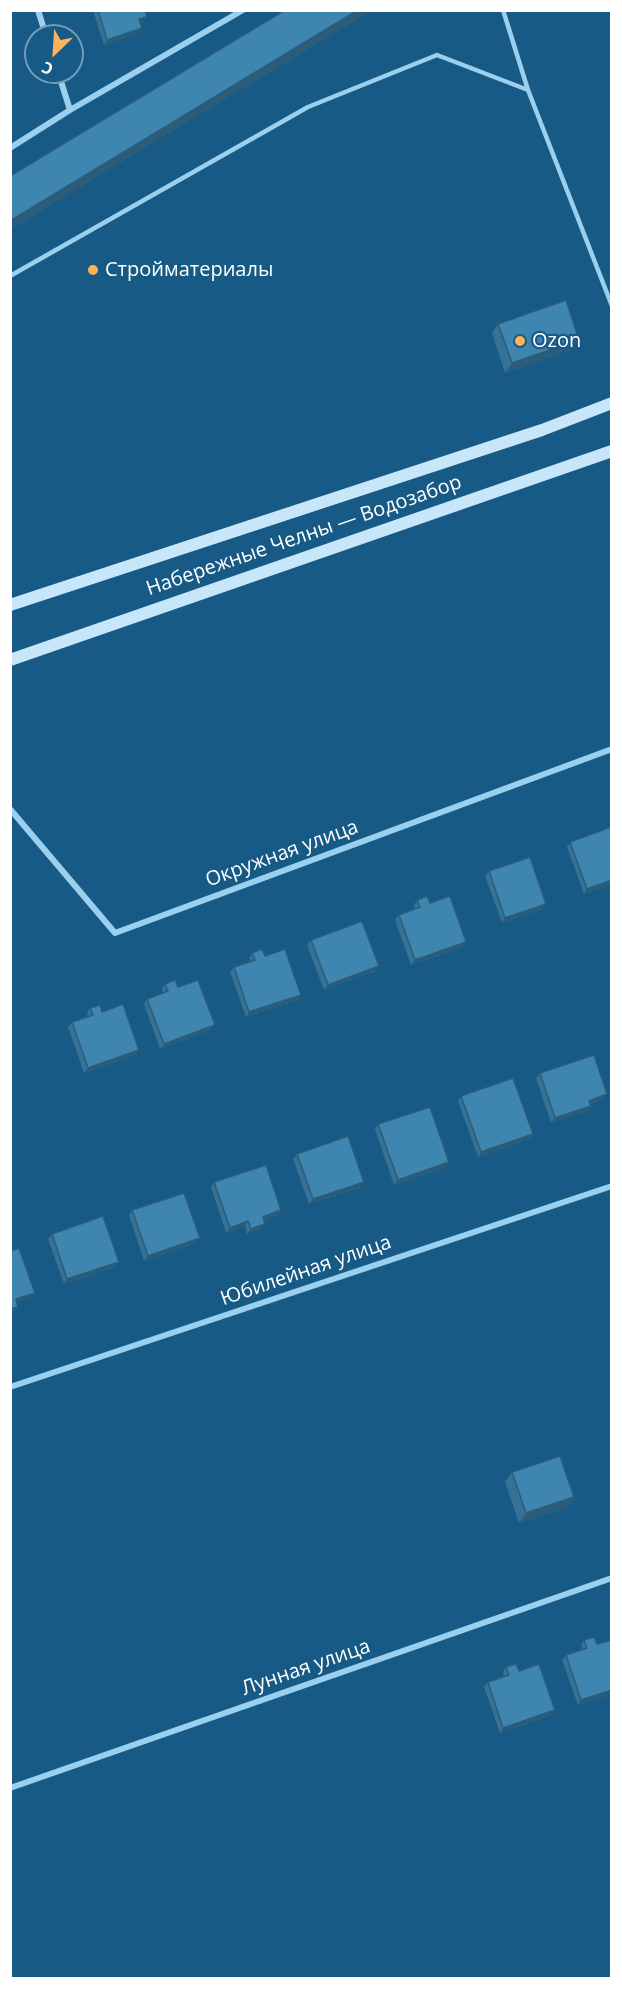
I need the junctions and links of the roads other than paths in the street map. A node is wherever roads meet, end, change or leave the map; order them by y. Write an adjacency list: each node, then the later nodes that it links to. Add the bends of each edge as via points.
1 (243, 10): 5 (street)
2 (503, 10): 4 (lane)
3 (62, 84): 5 (street)
4 (528, 90): 7 (lane, via 437,55 308,107); 8 (lane)
5 (70, 110): 6 (street)
6 (10, 148)
7 (10, 276)
8 (612, 306)
9 (612, 403): 11 (main road, Набережные Челны — Водозабор, via 542,430)
10 (612, 451): 12 (main road, Набережные Челны — Водозабор)
11 (10, 605)
12 (10, 660)
13 (612, 749): 14 (street, Окружная улица, via 115,933)
14 (10, 809)
15 (612, 1186): 16 (street, Юбилейная улица)
16 (10, 1387)
17 (612, 1578): 18 (street, Лунная улица)
18 (10, 1788)

